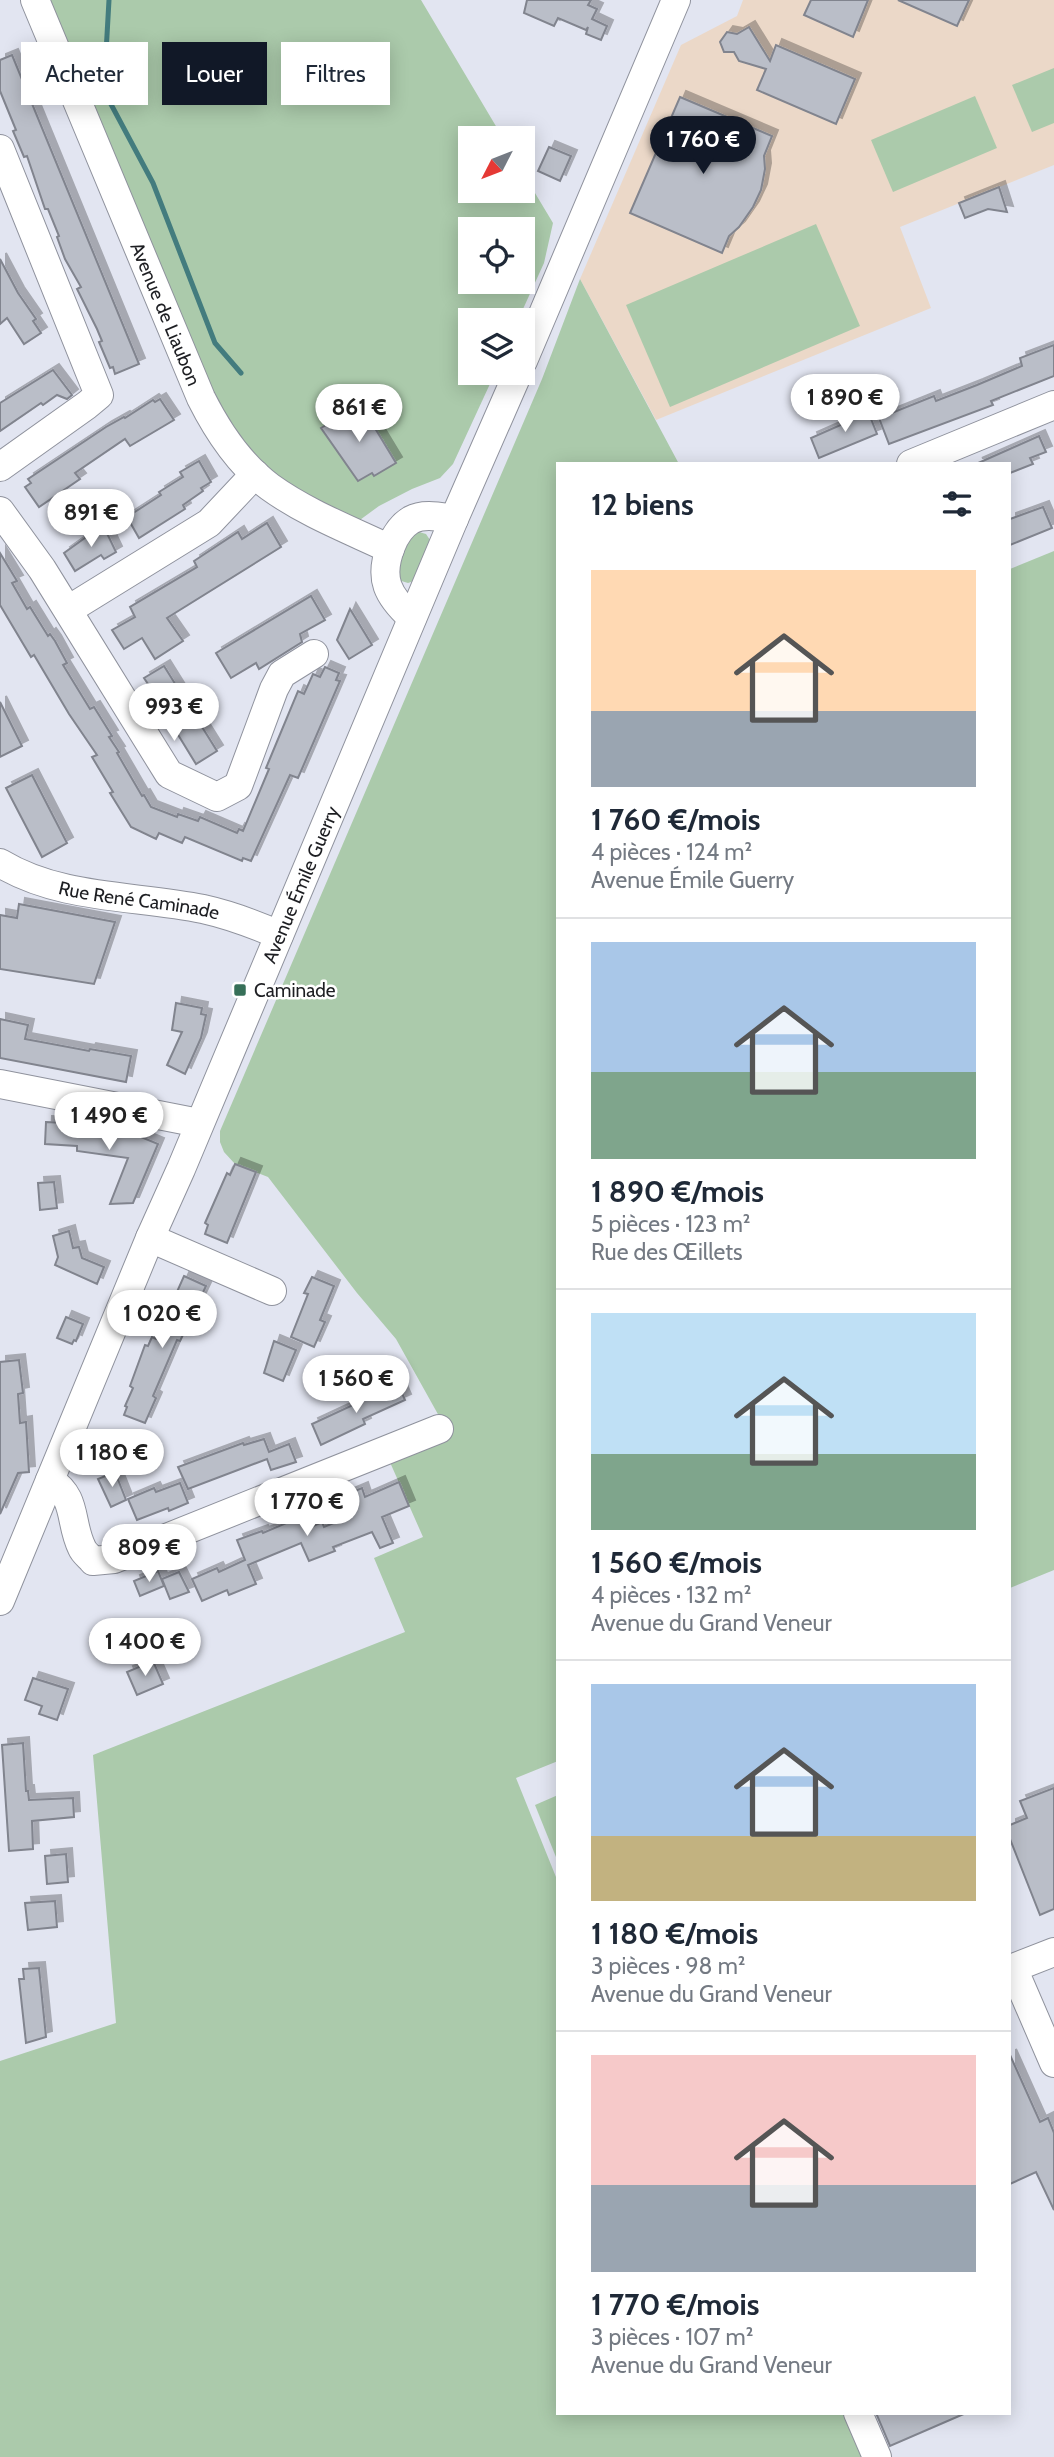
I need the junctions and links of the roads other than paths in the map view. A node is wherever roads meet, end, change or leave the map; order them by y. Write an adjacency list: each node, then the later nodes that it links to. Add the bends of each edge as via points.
1 (35, 0): 9 (street, Avenue de Liaubon, via 201,398 223,438)
2 (676, 0): 4 (street)
3 (0, 149): 8 (street, via 99,394)
4 (535, 332)
5 (513, 385): 11 (street, Avenue Émile Guerry)
6 (1054, 405): 7 (street)
7 (916, 462)
8 (0, 467)
9 (255, 474): 12 (street, Avenue de Liaubon, via 284,496); 13 (street, via 209,523)
10 (0, 511): 13 (street)
11 (454, 519): 12 (street, via 432,516 411,520); 14 (street, Avenue Émile Guerry)
12 (390, 549): 14 (street, via 384,573 388,588 395,603)
13 (68, 610): 15 (street, via 169,774 217,797 238,786 282,674)
14 (412, 618): 17 (street, Avenue Émile Guerry)
15 (314, 654)
16 (0, 863): 17 (street, Rue René Caminade, via 48,884 201,908)
17 (279, 935): 19 (street, Avenue Émile Guerry)
18 (0, 1084): 19 (street)
19 (200, 1123): 20 (street, Avenue Émile Guerry)
20 (150, 1238): 21 (street); 23 (street, Avenue Émile Guerry)
21 (272, 1291)
22 (439, 1429): 23 (street, via 114,1559 93,1561 82,1550 70,1504 62,1488)
23 (50, 1480): 24 (street, Avenue Émile Guerry)
24 (1, 1596)
25 (1054, 1952): 26 (street, via 1013,1968)
26 (1054, 2063)
27 (859, 2415): 28 (street)
28 (877, 2457)

